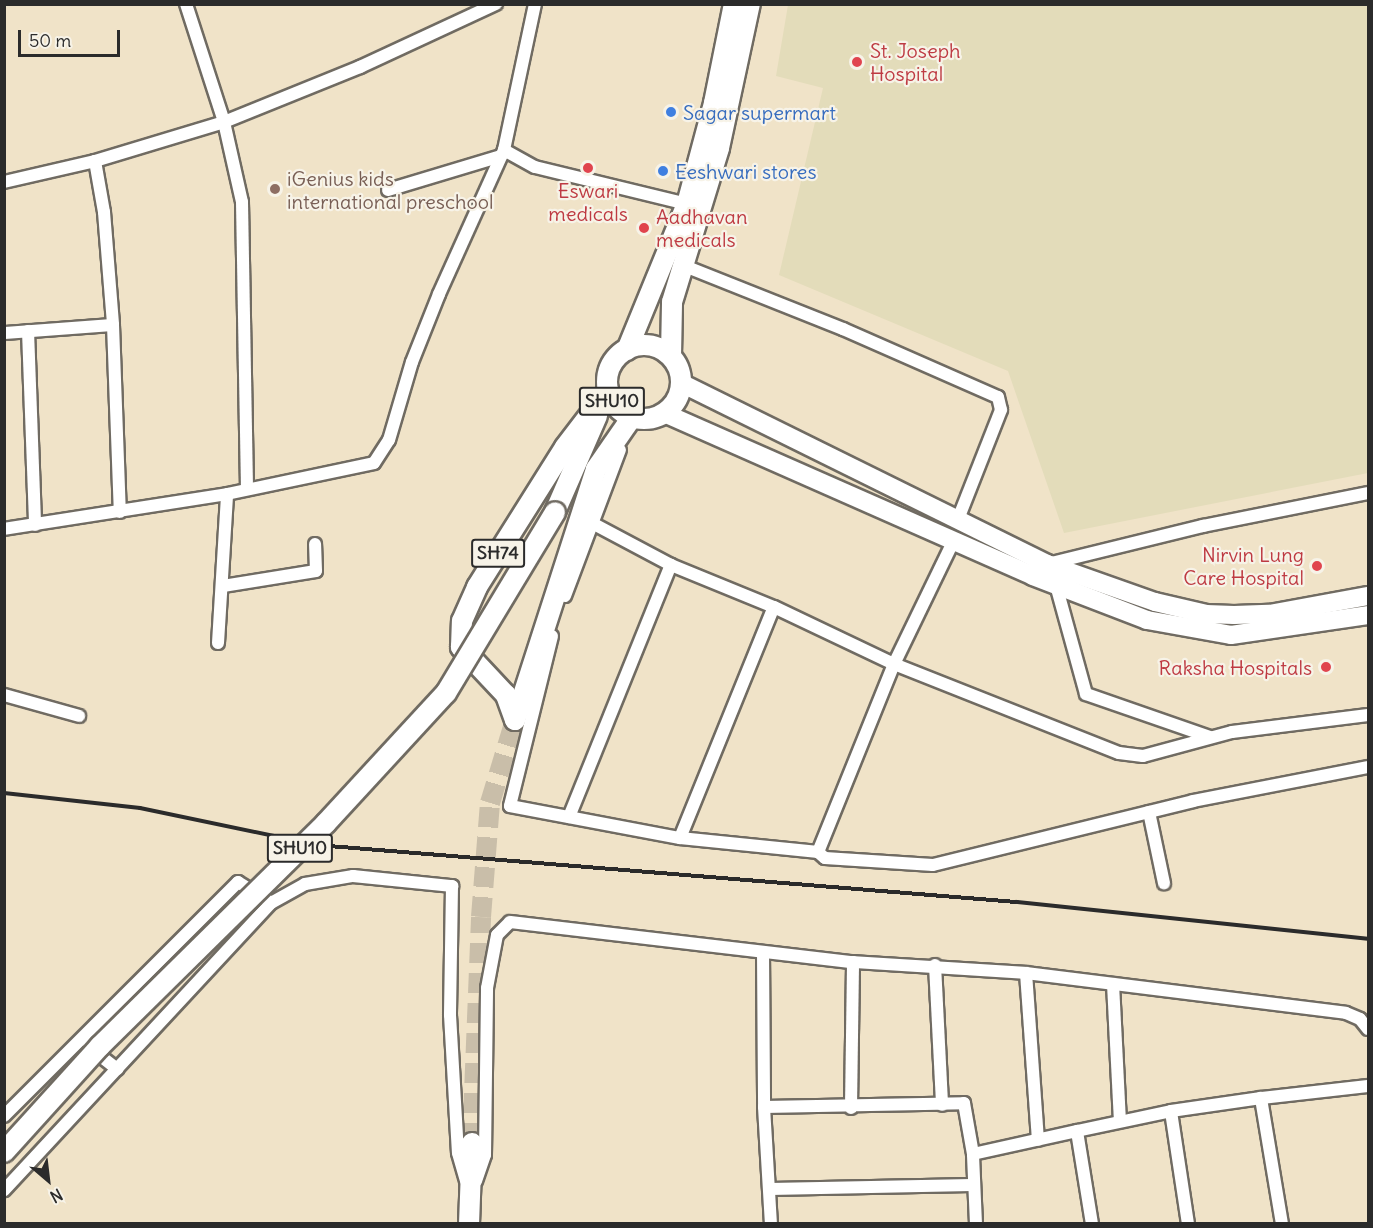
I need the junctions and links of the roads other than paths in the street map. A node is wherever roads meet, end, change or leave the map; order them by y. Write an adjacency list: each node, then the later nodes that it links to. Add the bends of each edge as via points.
1 (186, 4): 6 (street)
2 (496, 4): 6 (street, via 360,68)
3 (535, 4): 7 (street)
4 (734, 4): 11 (main road, SHU10, via 714,103)
5 (750, 4): 12 (main road, via 719,148)
6 (224, 122): 8 (street); 23 (street, via 242,202)
7 (503, 153): 10 (street); 11 (street, via 536,167); 23 (street, via 439,294 383,453 368,466)
8 (95, 162): 9 (street); 13 (street, via 104,212)
9 (4, 182)
10 (388, 190)
11 (687, 204): 16 (main road, SHU10)
12 (682, 265): 17 (main road, via 670,318); 27 (street, via 843,329 998,397 1001,410)
13 (113, 325): 14 (street); 26 (street)
14 (28, 331): 15 (street); 29 (street)
15 (4, 333)
16 (627, 350): 17 (main road, via 642,345); 19 (main road, SHU10, via 615,360 608,375)
17 (671, 356): 18 (main road)
18 (681, 383): 20 (main road, SHU10, via 677,400); 27 (main road)
19 (609, 394): 21 (main road, SHU10); 21 (main road, SH74, via 565,447 477,587 462,621 461,647 506,695 514,720 596,469); 22 (main road, SHU10)
20 (664, 413): 21 (main road, SHU10); 31 (main road)
21 (633, 417): 22 (main road, SHU10); 28 (street, via 612,462)
22 (581, 453): 72 (main road, SHU10, bridge, via 555,512 446,693 334,814 100,1046)
23 (247, 488): 25 (street)
24 (1368, 493): 33 (street, via 1203,526)
25 (227, 494): 26 (street); 36 (street)
26 (120, 512): 29 (street)
27 (958, 519): 33 (main road)
28 (592, 523): 34 (street); 48 (street, via 556,622 510,806)
29 (35, 525): 30 (street)
30 (4, 530)
31 (954, 540): 35 (main road); 41 (street)
32 (315, 544): 36 (street, via 316,571)
33 (1047, 564): 37 (main road, via 1155,602 1206,614 1269,614)
34 (671, 565): 38 (street); 48 (street)
35 (1056, 585): 39 (main road, via 1147,620 1231,635); 45 (street, via 1086,694)
36 (224, 586): 40 (street)
37 (1368, 596)
38 (774, 607): 41 (street); 49 (street)
39 (1368, 615)
40 (218, 643)
41 (894, 664): 45 (street, via 1119,753 1143,756); 50 (street)
42 (4, 695): 44 (street)
43 (1368, 715): 45 (street)
44 (79, 716)
45 (1211, 738)
46 (1368, 767): 47 (street)
47 (1149, 812): 50 (street, via 933,866 825,858); 51 (street)
48 (570, 817): 49 (street)
49 (680, 838): 50 (street)
50 (818, 852)
51 (1164, 883)
52 (271, 903): 59 (street, via 238,882); 60 (street); 77 (street, via 305,884 353,876 452,886 450,1015 458,1153)
53 (763, 952): 54 (street); 64 (street); 77 (street, via 510,922 497,935 487,988 485,1155)
54 (853, 962): 55 (street); 65 (street)
55 (935, 966): 56 (street); 63 (street)
56 (1026, 973): 57 (street); 70 (street)
57 (1113, 984): 58 (street, via 1346,1013 1360,1019); 68 (street)
58 (1368, 1029)
59 (80, 1040): 60 (street); 67 (street)
60 (117, 1069): 76 (street)
61 (1368, 1086): 62 (street)
62 (1261, 1098): 66 (street); 83 (street)
63 (942, 1105): 65 (street); 73 (street, via 964,1103)
64 (764, 1107): 65 (street); 75 (street)
65 (851, 1108)
66 (1171, 1111): 68 (street); 82 (street)
67 (4, 1116)
68 (1120, 1121): 69 (street)
69 (1077, 1131): 70 (street); 81 (street)
70 (1038, 1140): 73 (street)
71 (472, 1143): 77 (main road)
72 (4, 1152)
73 (973, 1154): 74 (street)
74 (972, 1185): 75 (street); 80 (street)
75 (770, 1189): 79 (street)
76 (4, 1190)
77 (471, 1196): 78 (main road)
78 (469, 1224)
79 (771, 1224)
80 (976, 1224)
81 (1092, 1224)
82 (1188, 1224)
83 (1282, 1224)

